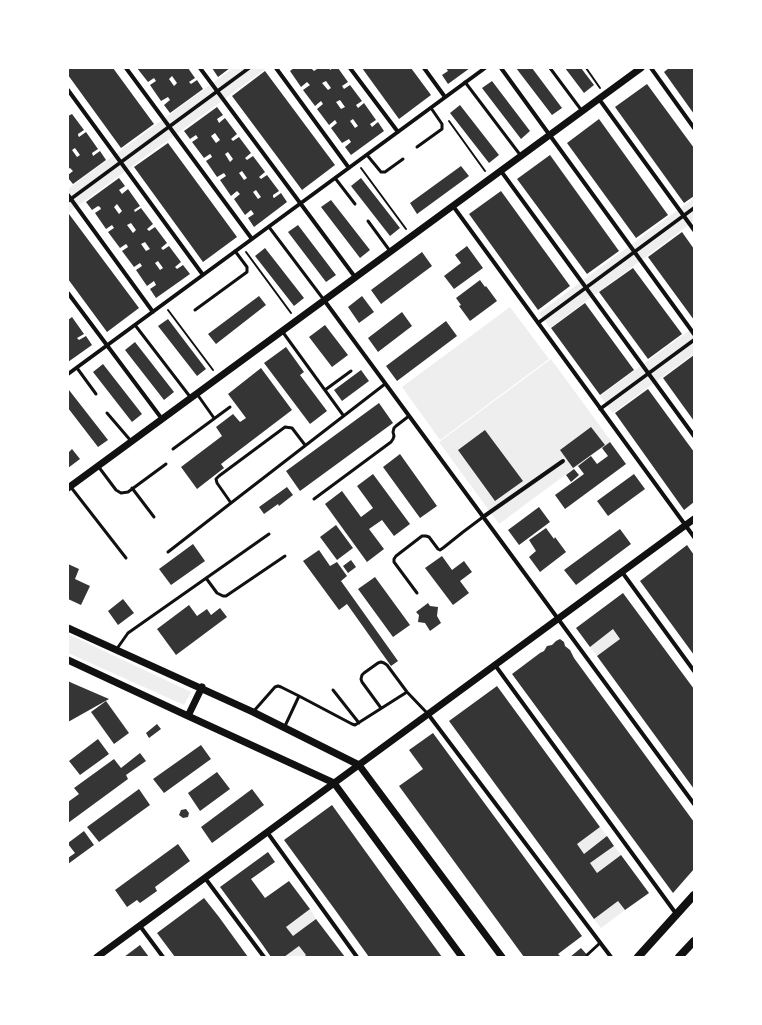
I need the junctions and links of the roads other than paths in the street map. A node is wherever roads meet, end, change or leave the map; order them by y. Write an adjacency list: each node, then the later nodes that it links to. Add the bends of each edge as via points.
1 (126, 68): 19 (street)
2 (200, 68): 14 (street)
3 (249, 68): 14 (street)
4 (276, 68): 28 (street)
5 (350, 68): 21 (street)
6 (424, 68): 15 (street)
7 (485, 68): 12 (street)
8 (501, 68): 22 (street)
9 (550, 68): 18 (lane)
10 (641, 68): 16 (street)
11 (651, 68): 20 (street)
12 (465, 82): 15 (street); 25 (lane)
13 (68, 90): 27 (street)
14 (218, 91): 19 (street); 32 (street)
15 (446, 97): 17 (street)
16 (598, 99): 18 (street); 36 (street)
17 (431, 108): 21 (street); 23 (lane, via 442,124 442,129)
18 (582, 111): 22 (street)
19 (169, 127): 27 (street); 40 (street)
20 (694, 128)
21 (398, 132): 24 (street)
22 (549, 135): 25 (street); 43 (street)
23 (417, 147)
24 (367, 155): 26 (lane, via 380,172 385,172); 28 (street)
25 (521, 156): 29 (street)
26 (403, 159)
27 (121, 162): 31 (street); 44 (street)
28 (349, 168): 30 (street)
29 (500, 171): 34 (street); 46 (street)
30 (335, 178): 32 (street); 33 (lane)
31 (69, 198): 50 (street)
32 (301, 203): 38 (street); 45 (street)
33 (354, 204)
34 (453, 206): 42 (street); 51 (street)
35 (694, 208): 36 (street)
36 (684, 216): 39 (street); 43 (street)
37 (368, 221): 42 (lane)
38 (269, 227): 40 (street); 48 (lane)
39 (694, 230)
40 (252, 239): 41 (street)
41 (235, 251): 44 (street); 49 (lane, via 247,272)
42 (390, 251): 45 (street)
43 (635, 252): 46 (street); 54 (street)
44 (203, 275): 50 (street)
45 (355, 277): 48 (street)
46 (586, 288): 51 (street); 59 (street)
47 (68, 293): 56 (street)
48 (324, 300): 53 (street); 61 (street)
49 (195, 310)
50 (153, 312): 52 (street)
51 (538, 323): 66 (street)
52 (135, 325): 56 (street); 64 (lane)
53 (282, 331): 62 (lane); 64 (street)
54 (694, 334)
55 (694, 340): 59 (street)
56 (107, 346): 57 (street); 71 (street)
57 (77, 368): 60 (street); 63 (lane)
58 (351, 371): 62 (lane)
59 (648, 373): 66 (street); 72 (street)
60 (68, 374)
61 (385, 384): 68 (lane); 69 (street)
62 (325, 390): 68 (lane)
63 (96, 394)
64 (194, 396): 70 (lane); 71 (street)
65 (230, 407): 70 (lane)
66 (600, 408): 86 (street)
67 (108, 413): 73 (lane)
68 (343, 415): 74 (lane)
69 (409, 416): 81 (lane, via 394,428 391,442); 84 (street)
70 (214, 418): 75 (lane)
71 (162, 419): 73 (street)
72 (694, 436)
73 (131, 442): 78 (street)
74 (305, 445): 82 (lane); 82 (lane, via 292,428 285,427 218,476 217,483)
75 (173, 449)
76 (562, 461): 84 (street)
77 (166, 464): 80 (lane)
78 (98, 466): 79 (street); 80 (lane, via 118,492 124,493)
79 (69, 487): 91 (lane)
80 (132, 488): 83 (lane)
81 (314, 499)
82 (231, 503): 89 (lane)
83 (154, 517)
84 (483, 517): 94 (lane, via 440,550 429,537 422,536 396,556 394,562); 95 (street)
85 (694, 519): 86 (street)
86 (686, 525): 88 (street); 92 (street)
87 (269, 534): 93 (lane)
88 (694, 537)
89 (168, 552)
90 (285, 556): 93 (lane, via 226,596 217,593)
91 (126, 558)
92 (622, 572): 95 (street); 100 (street)
93 (206, 578): 97 (lane, via 128,634)
94 (417, 593)
95 (558, 619): 99 (street); 113 (street)
96 (68, 628): 97 (street)
97 (116, 650): 101 (street)
98 (68, 660): 108 (street)
99 (495, 665): 107 (street); 117 (street)
100 (694, 671)
101 (202, 688): 106 (street); 108 (street)
102 (333, 690): 109 (lane)
103 (407, 692): 105 (lane); 105 (lane, via 387,665 378,663 364,673 361,679); 107 (lane)
104 (300, 696): 106 (lane, via 281,687 275,687); 109 (lane, via 352,724); 110 (lane)
105 (381, 708): 109 (lane)
106 (253, 712): 110 (street)
107 (428, 714): 111 (street); 120 (street)
108 (188, 716): 112 (street)
109 (359, 723)
110 (284, 727): 111 (street)
111 (359, 764): 112 (street); 127 (street)
112 (334, 783): 114 (street); 126 (street)
113 (694, 804)
114 (267, 832): 115 (street); 125 (street)
115 (205, 878): 118 (street); 124 (street)
116 (694, 895): 117 (main road)
117 (677, 915): 129 (main road)
118 (140, 926): 122 (street); 123 (street)
119 (694, 941): 130 (main road)
120 (600, 943): 121 (lane); 128 (street)
121 (587, 955)
122 (97, 957)
123 (163, 957)
124 (264, 957)
125 (357, 957)
126 (462, 957)
127 (502, 957)
128 (611, 957)
129 (638, 957)
130 (680, 957)

